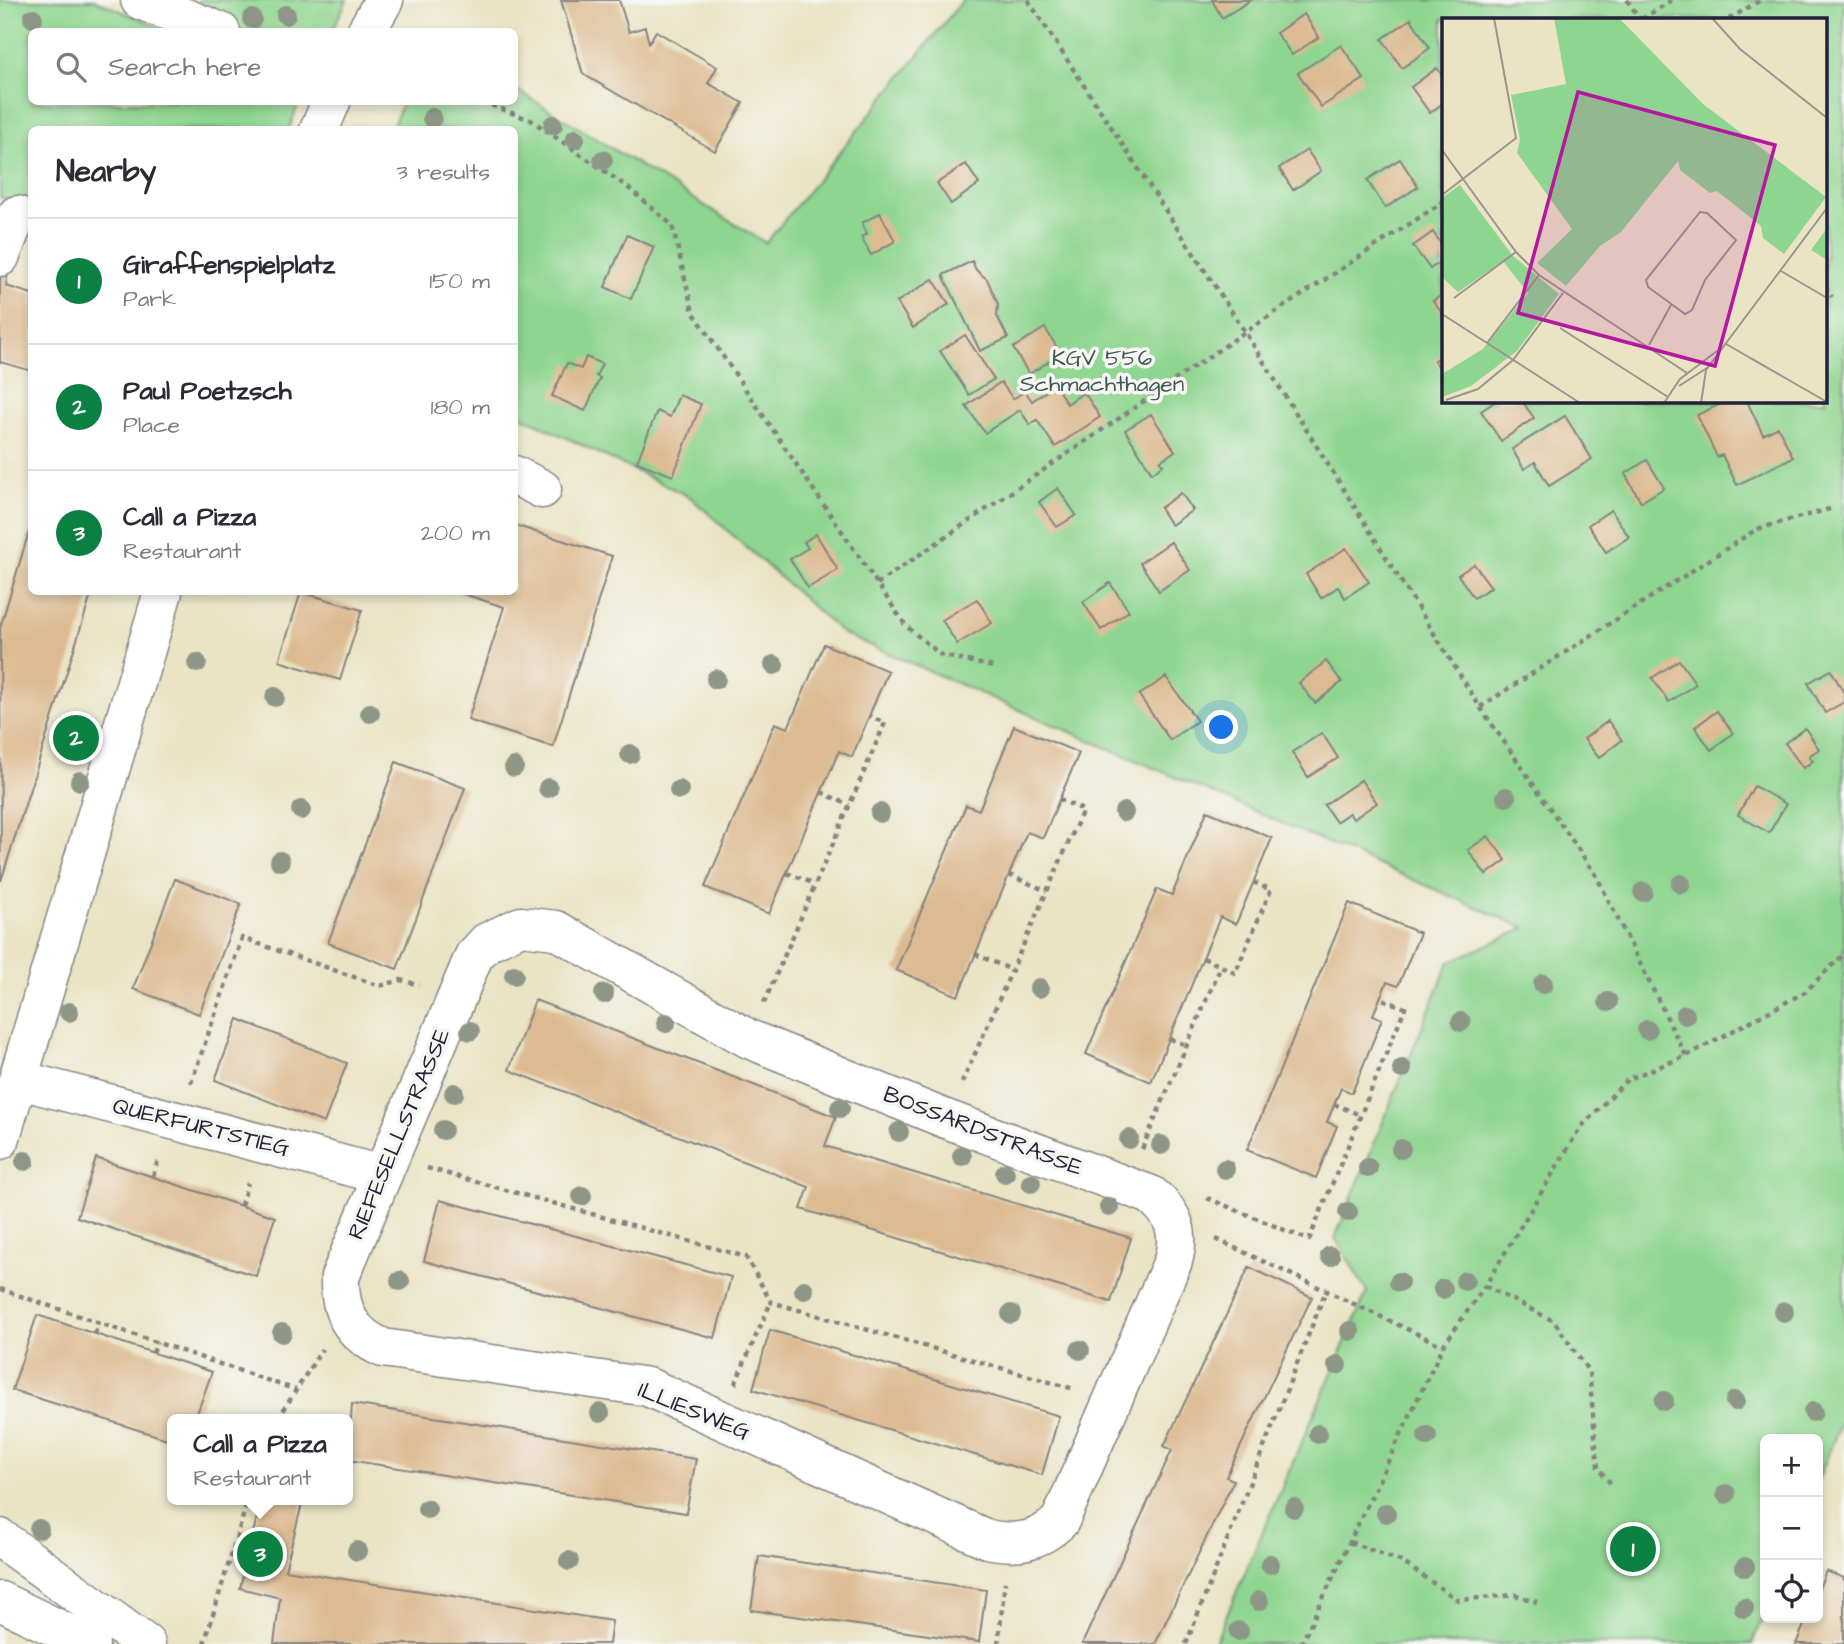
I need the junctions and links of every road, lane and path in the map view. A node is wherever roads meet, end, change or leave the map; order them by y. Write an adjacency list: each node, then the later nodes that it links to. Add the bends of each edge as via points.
1 (140, 0): 10 (street)
2 (384, 0): 11 (street)
3 (1028, 0): 20 (path)
4 (1627, 0): 7 (path)
5 (1672, 0): 8 (path)
6 (1761, 0): 9 (path)
7 (1640, 18)
8 (1643, 18)
9 (1731, 18)
10 (211, 28)
11 (368, 28)
12 (330, 105): 14 (street)
13 (490, 105): 22 (path, via 531,120 673,225 693,312)
14 (321, 126)
15 (1442, 203): 20 (path)
16 (16, 214): 17 (street)
17 (0, 257)
18 (1826, 288): 19 (path)
19 (1832, 297)
20 (1245, 332): 22 (path); 25 (path)
21 (1833, 508): 25 (path, via 1757,529)
22 (877, 584): 24 (path, via 906,626 941,655)
23 (162, 595): 47 (street)
24 (994, 667)
25 (1480, 707): 46 (path, via 1596,875)
26 (869, 716): 29 (path, via 885,723)
27 (821, 792): 29 (path)
28 (1059, 799): 34 (path, via 1083,810)
29 (849, 805): 33 (path)
30 (787, 873): 33 (path)
31 (1009, 875): 34 (path)
32 (1254, 882): 39 (path, via 1271,890 1235,972)
33 (816, 884): 44 (path)
34 (1047, 891): 40 (path)
35 (975, 954): 40 (path)
36 (1844, 954): 46 (path, via 1805,992)
37 (474, 957): 41 (street, RIEFESELLSTRASSE); 44 (street, BOSSARDSTRASSE, via 487,942 512,929 538,926 556,930)
38 (1203, 958): 39 (path)
39 (1221, 966): 45 (path)
40 (1012, 970): 50 (path)
41 (457, 996): 51 (path, via 401,980 380,986 242,938); 53 (street, RIEFESELLSTRASSE)
42 (1380, 998): 49 (path, via 1405,1008)
43 (1170, 1038): 45 (path)
44 (749, 1039): 50 (street, BOSSARDSTRASSE)
45 (1186, 1045): 54 (path)
46 (1686, 1056): 56 (path, via 1628,1079 1580,1128)
47 (20, 1080): 51 (street, QUERFURTSTIEG); 52 (street)
48 (1334, 1104): 49 (path)
49 (1360, 1115): 55 (path, via 1309,1240)
50 (946, 1119): 54 (street, BOSSARDSTRASSE)
51 (178, 1121): 53 (street, QUERFURTSTIEG)
52 (0, 1140)
53 (386, 1166): 59 (path, via 746,1256); 60 (street, RIEFESELLSTRASSE, via 340,1277)
54 (1126, 1185): 55 (street, BOSSARDSTRASSE)
55 (1185, 1206): 57 (path); 67 (street, via 1173,1261)
56 (1485, 1286): 64 (path); 70 (path, via 1554,1321 1589,1371 1598,1467)
57 (1326, 1288): 64 (path); 81 (path)
58 (0, 1289): 61 (path)
59 (771, 1302): 67 (path); 69 (path)
60 (344, 1315): 66 (path); 69 (street, ILLIESWEG, via 353,1330 383,1348 648,1387)
61 (98, 1323): 62 (path); 63 (path)
62 (95, 1334)
63 (157, 1342): 65 (path); 66 (path)
64 (1443, 1346): 74 (path)
65 (153, 1353)
66 (296, 1390): 68 (path)
67 (1112, 1400): 73 (street, via 1060,1521)
68 (281, 1414)
69 (719, 1420): 73 (street, ILLIESWEG, via 988,1539)
70 (1611, 1485)
71 (246, 1505): 79 (path)
72 (0, 1538): 78 (street)
73 (1023, 1540): 80 (path)
74 (1350, 1542): 76 (path, via 1402,1562 1458,1600 1515,1595); 82 (path)
75 (0, 1601): 77 (street)
76 (1537, 1602)
77 (90, 1644)
78 (146, 1644)
79 (204, 1644)
80 (998, 1644)
81 (1186, 1644)
82 (1301, 1644)

